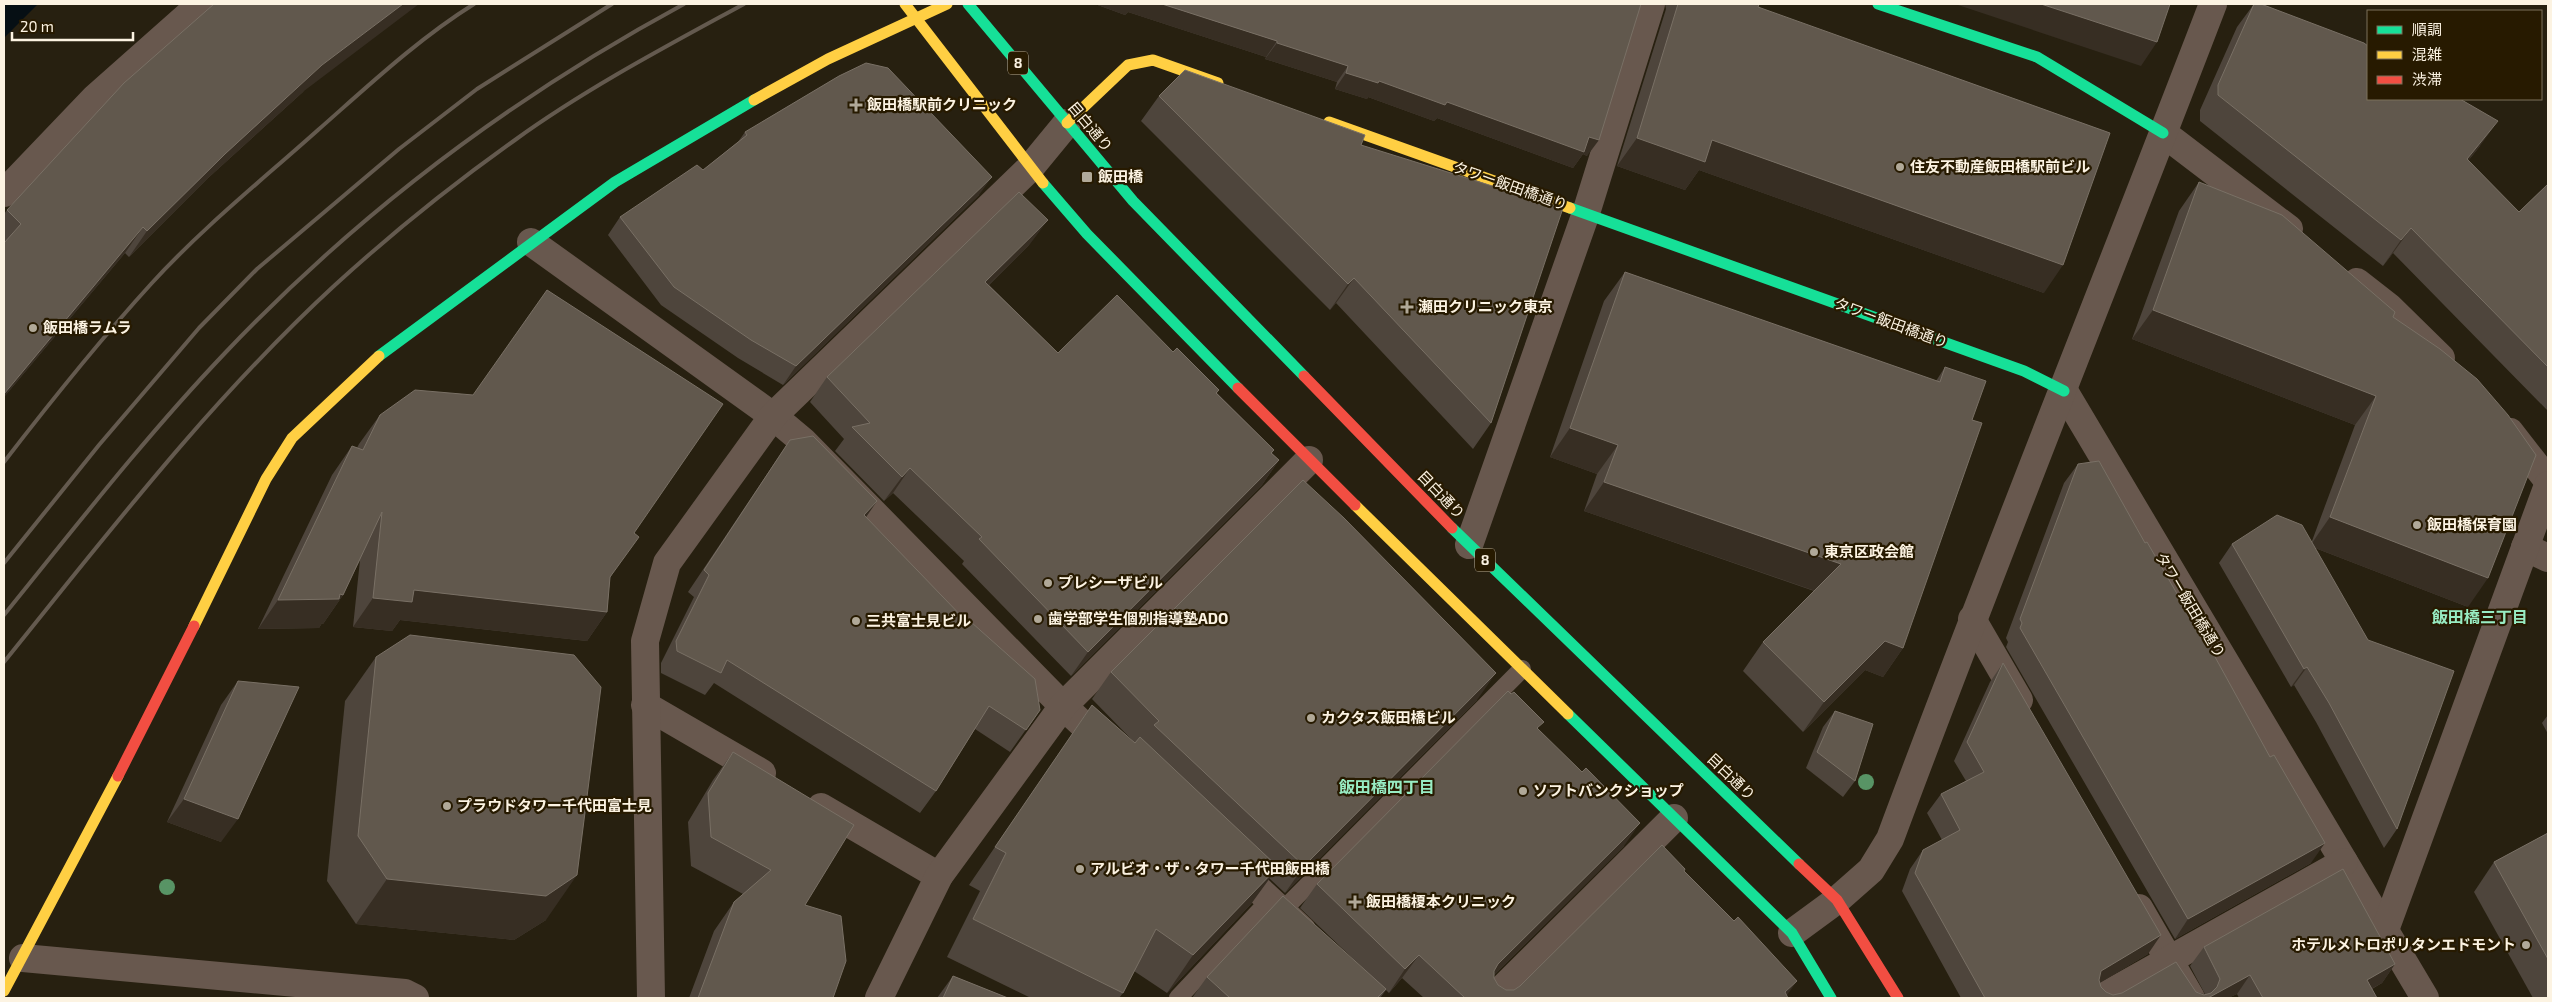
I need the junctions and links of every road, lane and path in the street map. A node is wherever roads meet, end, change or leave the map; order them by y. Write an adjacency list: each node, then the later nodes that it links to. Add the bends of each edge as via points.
1 (201, 4): 14 (street, via 95,98)
2 (905, 4): 8 (main road)
3 (947, 4): 8 (main road)
4 (968, 4): 11 (main road, 目白通り / 8)
5 (1651, 4): 15 (street)
6 (1878, 4): 12 (main road, via 2037,57)
7 (2213, 4): 12 (street)
8 (916, 18): 13 (main road); 16 (main road, via 828,59 706,126 616,182)
9 (1228, 87): 11 (main road, via 1153,60 1128,65)
10 (1322, 120): 15 (main road, タワー飯田橋通り)
11 (1067, 123): 13 (street); 26 (main road, 目白通り / 8, via 1133,201)
12 (2164, 133): 17 (street); 20 (street)
13 (1030, 168): 22 (street); 23 (main road, via 1087,234)
14 (4, 193)
15 (1586, 213): 20 (main road, タワー飯田橋通り, via 2024,371); 26 (street)
16 (531, 242): 22 (street); 44 (main road, via 385,350 292,438 266,479 178,659)
17 (2312, 247)
18 (2335, 265): 19 (street, via 2389,306)
19 (2459, 376)
20 (2064, 391): 28 (street); 36 (street, タワー飯田橋通り)
21 (2494, 412): 24 (street)
22 (773, 416): 30 (street, via 667,563 645,641); 31 (street, via 804,442)
23 (1308, 460): 29 (main road); 31 (street)
24 (2548, 481)
25 (2548, 485): 27 (street)
26 (1469, 545): 39 (main road, 目白通り / 8)
27 (2536, 552): 41 (street)
28 (1972, 619): 32 (street); 39 (street, via 1890,839 1871,870)
29 (1522, 669): 34 (main road); 40 (lane)
30 (645, 705): 37 (street); 48 (street)
31 (1062, 706): 33 (street); 37 (street)
32 (2030, 719)
33 (1127, 766)
34 (1674, 818): 42 (main road); 51 (street)
35 (1213, 847): 40 (street)
36 (2344, 862): 41 (street, タワー飯田橋通り); 45 (street)
37 (939, 876): 49 (street)
38 (2124, 883): 45 (street)
39 (1837, 900): 42 (street); 53 (main road, 目白通り / 8)
40 (1276, 906): 43 (street); 50 (lane)
41 (2384, 930): 56 (street, タワー飯田橋通り)
42 (1792, 932): 52 (main road)
43 (1317, 944)
44 (22, 958): 46 (main road); 47 (street, via 405,993)
45 (2169, 960): 54 (street); 55 (street)
46 (4, 991)
47 (415, 998)
48 (651, 998)
49 (879, 998)
50 (1178, 998)
51 (1493, 998)
52 (1831, 998)
53 (1898, 998)
54 (2101, 998)
55 (2191, 998)
56 (2425, 998)

